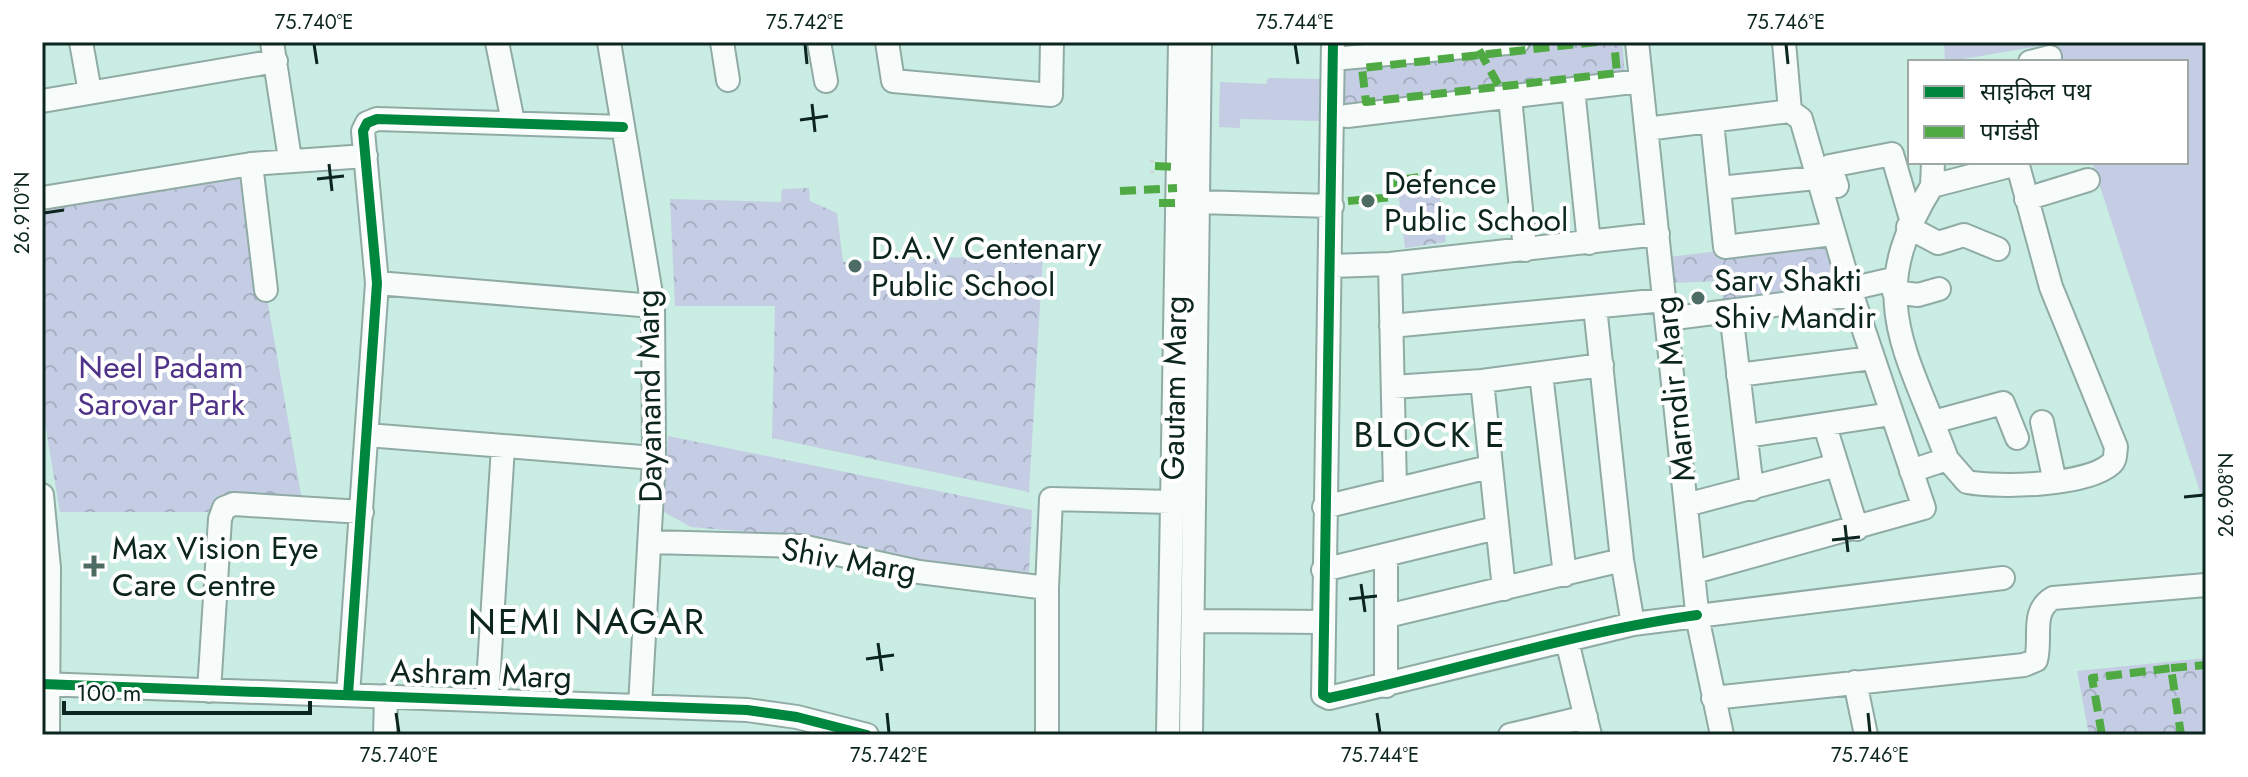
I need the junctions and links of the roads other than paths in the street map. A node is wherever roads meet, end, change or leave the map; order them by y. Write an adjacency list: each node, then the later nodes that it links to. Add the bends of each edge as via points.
1 (81, 42): 20 (street)
2 (497, 42): 25 (street)
3 (609, 42): 27 (street, Dayanand Marg)
4 (722, 42): 16 (street)
5 (819, 42): 17 (street)
6 (887, 42): 7 (street, via 893,81 1051,95)
7 (1052, 42)
8 (1180, 42): 84 (street, Gautam Marg)
9 (1200, 42): 41 (street, Gautam Marg)
10 (1518, 42): 13 (street)
11 (1637, 42): 18 (street, Marndir Marg)
12 (1784, 42): 23 (street)
13 (1399, 48): 14 (street)
14 (1333, 50): 42 (street)
15 (274, 52): 20 (street); 30 (street)
16 (728, 80)
17 (826, 81)
18 (1641, 81): 19 (street); 28 (street, Marndir Marg)
19 (1573, 89): 21 (street); 46 (street)
20 (90, 92): 22 (street)
21 (1510, 97): 24 (street); 48 (street)
22 (42, 101)
23 (1790, 111): 26 (street); 36 (street, via 1801,119)
24 (1347, 116)
25 (513, 122): 27 (street); 29 (street, via 377,119 363,131)
26 (1712, 122): 28 (street); 38 (street)
27 (623, 127): 56 (street, Dayanand Marg)
28 (1646, 129): 44 (street, Marndir Marg)
29 (366, 156): 30 (street); 51 (street)
30 (290, 159): 31 (street)
31 (251, 164): 39 (street); 54 (street)
32 (1933, 164): 37 (street)
33 (2013, 164): 37 (street)
34 (2017, 164): 40 (street)
35 (2088, 180): 40 (street)
36 (1827, 182): 38 (street); 43 (street, via 1830,166 1892,154); 45 (street)
37 (1932, 186): 43 (street)
38 (1719, 188): 45 (street, via 1725,247)
39 (42, 198)
40 (2026, 199): 80 (street, via 2051,287 2116,447 2110,465)
41 (1199, 202): 42 (street); 103 (street, Gautam Marg)
42 (1337, 203): 50 (street)
43 (1910, 223): 47 (street, via 1938,243 1964,235); 52 (street)
44 (1658, 234): 46 (street); 58 (street, Marndir Marg)
45 (1833, 234): 55 (street)
46 (1589, 243): 48 (street)
47 (1998, 249)
48 (1525, 250): 49 (street)
49 (1390, 264): 50 (street); 60 (street)
50 (1331, 266): 86 (street)
51 (377, 283): 56 (street); 71 (street)
52 (1894, 286): 53 (street, via 1918,295); 55 (street); 68 (street, via 1902,345)
53 (1939, 289)
54 (266, 290)
55 (1851, 292): 59 (street); 61 (street)
56 (653, 306): 75 (street, Dayanand Marg)
57 (1595, 307): 58 (street); 60 (street); 62 (street)
58 (1665, 309): 59 (street); 85 (street, Marndir Marg)
59 (1731, 312): 64 (street)
60 (1391, 326): 66 (street)
61 (1872, 358): 64 (street); 67 (street)
62 (1602, 365): 63 (street); 93 (street)
63 (1541, 374): 65 (street); 96 (street)
64 (1738, 375): 72 (street)
65 (1482, 381): 66 (street); 78 (street)
66 (1393, 387): 81 (street)
67 (1891, 414): 70 (street); 79 (street)
68 (1933, 422): 73 (street, via 2003,403); 76 (street)
69 (2042, 422): 80 (street)
70 (1825, 426): 72 (street); 77 (street)
71 (367, 435): 74 (street); 87 (street)
72 (1747, 436): 82 (street)
73 (2017, 438)
74 (503, 447): 75 (street); 114 (street)
75 (654, 458): 91 (street, Dayanand Marg)
76 (1947, 459): 79 (street); 80 (street, via 1967,482)
77 (1837, 465): 82 (street); 90 (street)
78 (1489, 467): 81 (street); 89 (street)
79 (1911, 471): 90 (street, via 1924,508)
80 (2055, 482)
81 (1395, 489): 86 (street)
82 (1752, 489): 85 (street)
83 (42, 495): 88 (street)
84 (1172, 502): 99 (street, via 1051,499); 121 (street, Gautam Marg)
85 (1686, 505): 95 (street, Marndir Marg)
86 (1324, 507): 94 (street)
87 (362, 512): 110 (street, via 234,504 224,508); 111 (street)
88 (44, 523): 108 (street)
89 (1496, 528): 92 (street); 100 (street)
90 (1857, 529): 95 (street)
91 (650, 542): 99 (street, Shiv Marg, via 801,546 919,572); 115 (street, Dayanand Marg)
92 (1386, 556): 94 (street); 102 (street)
93 (1622, 560): 96 (street); 105 (street)
94 (1323, 570): 104 (street)
95 (1695, 572): 101 (street, Marndir Marg)
96 (1565, 575): 100 (street)
97 (2003, 578): 101 (street)
98 (2206, 585): 107 (street, via 2053,598 2038,616 2036,660 2024,665)
99 (1047, 588): 120 (street)
100 (1504, 589): 102 (street)
101 (1697, 615): 105 (street); 113 (street, Marndir Marg)
102 (1387, 616): 109 (street)
103 (1193, 621): 104 (street); 122 (street, Gautam Marg)
104 (1321, 622): 109 (street, via 1323,695)
105 (1633, 624): 106 (street)
106 (1567, 641): 109 (street); 116 (street)
107 (1855, 682): 113 (street); 125 (street)
108 (46, 684): 110 (street, Ashram Marg); 117 (street)
109 (1386, 686)
110 (209, 691): 111 (street, Ashram Marg)
111 (348, 695): 112 (street, Ashram Marg)
112 (386, 696): 114 (street, Ashram Marg); 118 (street)
113 (1713, 698): 124 (street, Marndir Marg)
114 (487, 699): 115 (street, Ashram Marg)
115 (640, 706): 119 (street, Ashram Marg, via 747,710)
116 (1588, 726): 123 (street)
117 (48, 735)
118 (385, 735)
119 (867, 735)
120 (1047, 735)
121 (1168, 735)
122 (1191, 735)
123 (1510, 735)
124 (1722, 735)
125 (1866, 735)

